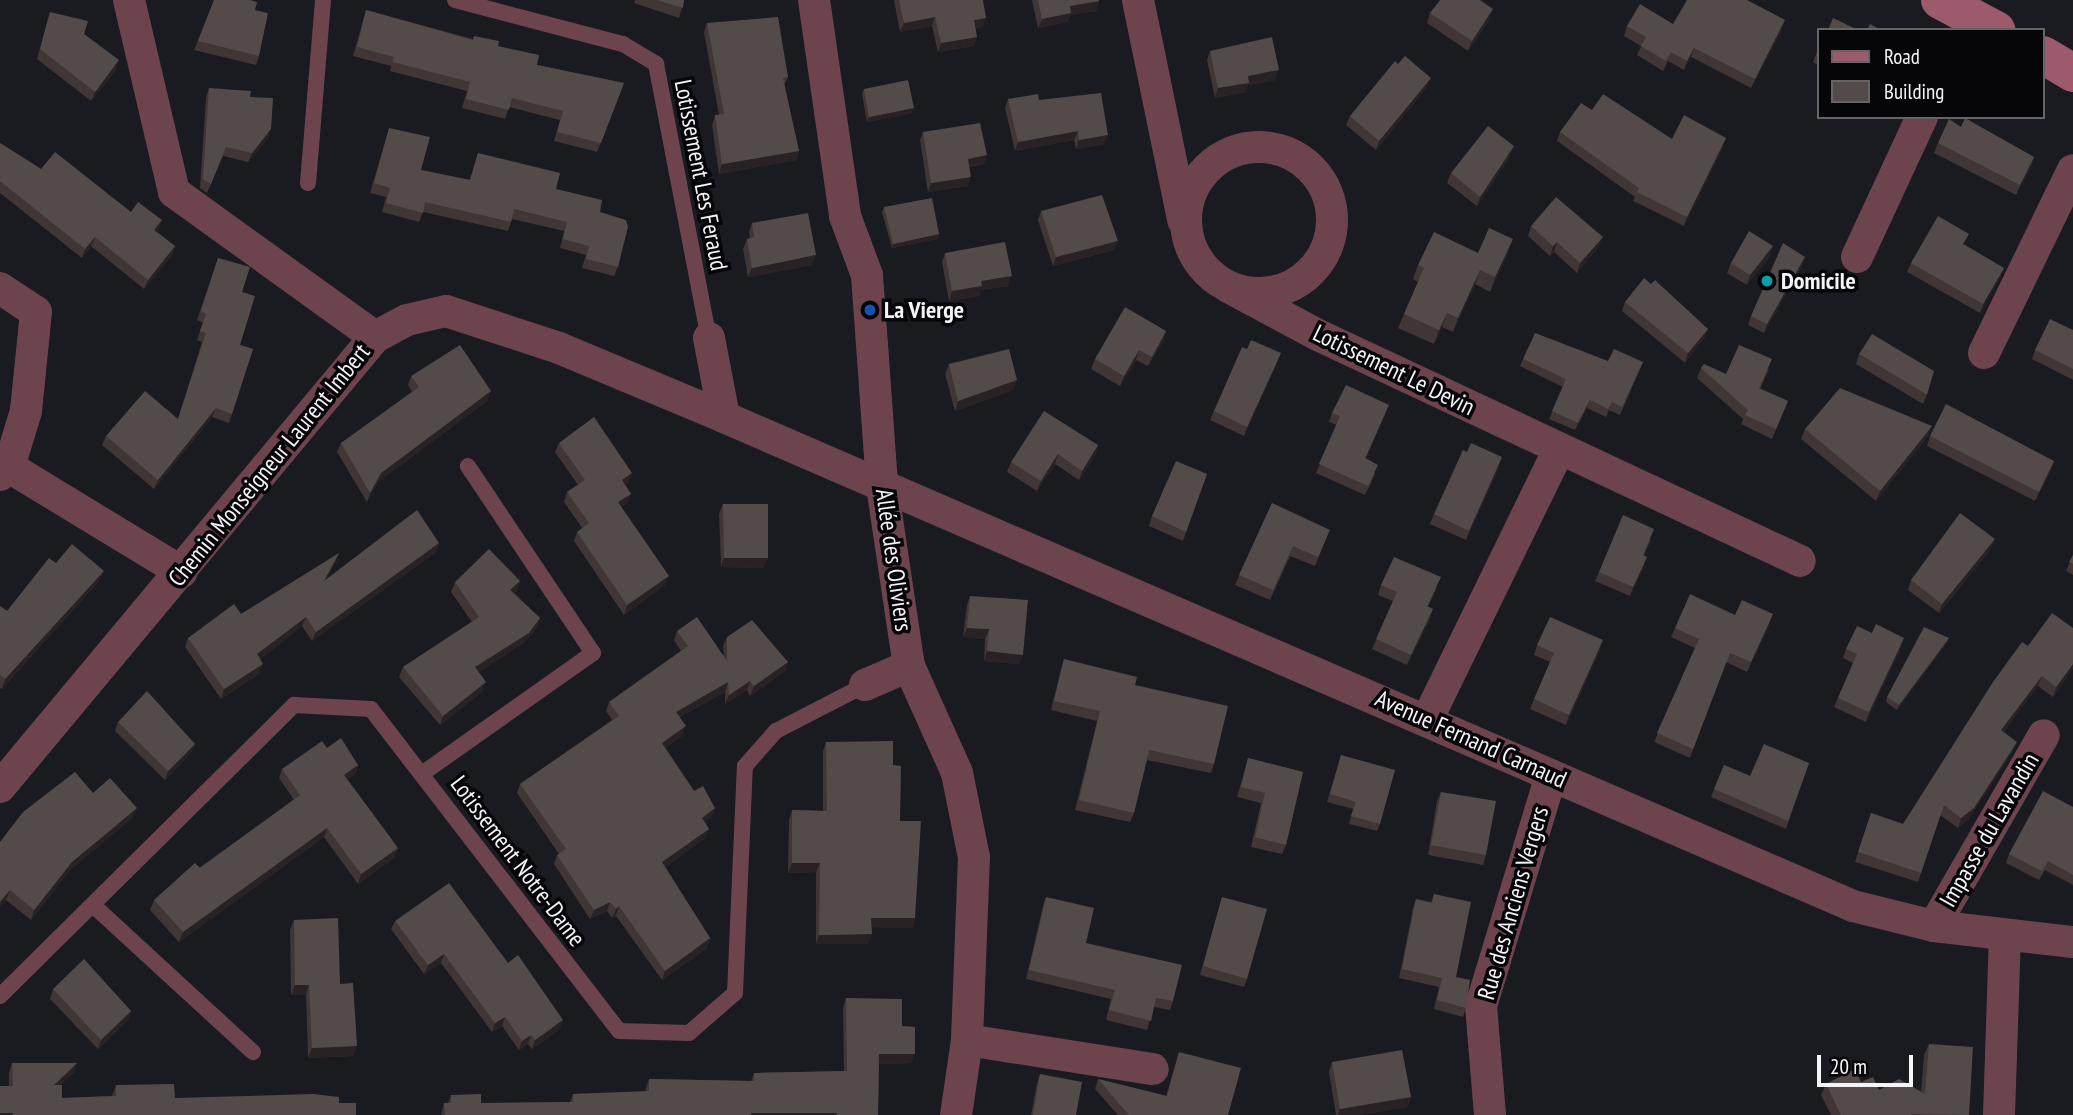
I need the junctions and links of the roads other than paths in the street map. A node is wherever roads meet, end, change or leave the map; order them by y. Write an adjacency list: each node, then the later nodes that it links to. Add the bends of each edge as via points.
1 (129, 0): 13 (street, via 174,192)
2 (323, 0): 8 (lane)
3 (455, 0): 14 (lane, Lotissement Les Feraud, via 622,44 656,64)
4 (814, 0): 20 (street, Allée des Oliviers, via 845,216 867,275)
5 (1138, 0): 9 (street)
6 (1921, 119): 10 (street)
7 (2073, 170): 15 (street)
8 (308, 183)
9 (1188, 242): 12 (street, via 1209,274); 12 (street, via 1185,216 1191,191 1219,158 1243,148 1269,147 1293,154 1314,169 1333,209 1332,236 1322,260 1306,278 1283,290 1258,294)
10 (1857, 257)
11 (0, 288): 19 (street, via 36,312 26,411)
12 (1230, 288): 17 (street, Lotissement Le Devin)
13 (375, 337): 16 (street, Chemin Monseigneur Laurent Imbert, via 407,320 446,311 559,348); 22 (street, Chemin Monseigneur Laurent Imbert)
14 (709, 338): 16 (street)
15 (1984, 353)
16 (724, 416): 20 (street, Chemin Monseigneur Laurent Imbert)
17 (1559, 449): 21 (street, Lotissement Le Devin); 25 (street)
18 (468, 466): 27 (lane, via 593,653)
19 (5, 471): 22 (street)
20 (882, 486): 23 (street, Allée des Oliviers); 25 (street, Avenue Fernand Carnaud)
21 (1800, 561)
22 (182, 572): 29 (street, Chemin Monseigneur Laurent Imbert)
23 (909, 666): 24 (street); 35 (street, Allée des Oliviers, via 957,773 974,857)
24 (864, 685): 27 (lane, Lotissement Notre-Dame, via 776,731 745,766 735,993 689,1033 619,1031)
25 (1427, 720): 28 (street, Avenue Fernand Carnaud)
26 (2044, 735): 31 (street, Impasse du Lavandin)
27 (423, 773): 30 (lane, Lotissement Notre-Dame, via 371,709 294,705)
28 (1550, 775): 31 (street, Avenue Fernand Carnaud, via 1853,906); 39 (street, Rue des Anciens Vergers, via 1481,1006)
29 (0, 787)
30 (94, 906): 34 (lane, Lotissement Notre-Dame); 36 (lane)
31 (1934, 926): 32 (street, Avenue Fernand Carnaud)
32 (2005, 936): 33 (street, Avenue Fernand Carnaud); 40 (street)
33 (2073, 943)
34 (0, 996)
35 (967, 1040): 37 (street); 38 (street, Allée des Oliviers)
36 (253, 1052)
37 (1153, 1069)
38 (956, 1115)
39 (1490, 1115)
40 (1999, 1115)

